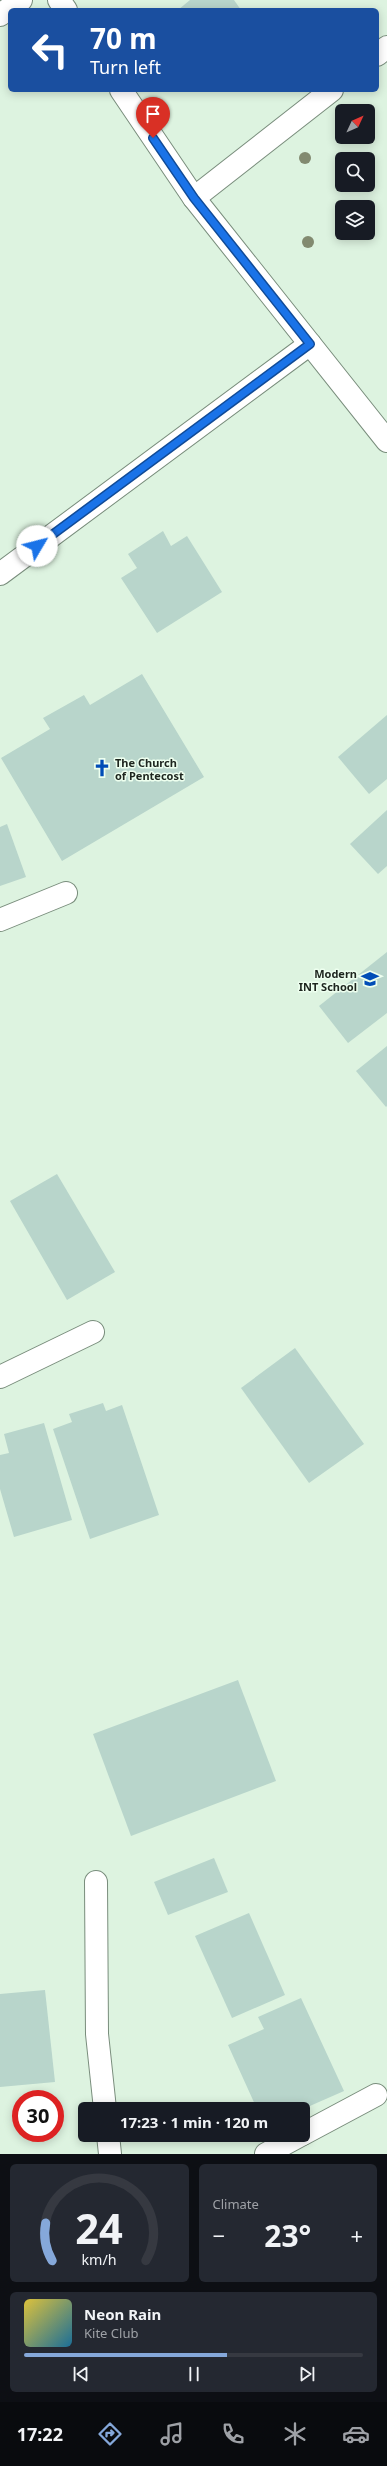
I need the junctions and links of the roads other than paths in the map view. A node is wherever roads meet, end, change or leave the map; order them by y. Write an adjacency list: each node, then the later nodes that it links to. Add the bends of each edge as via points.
1 (21, 0): 2 (street)
2 (10, 8)
3 (387, 47): 4 (street)
4 (379, 53)
5 (122, 92): 7 (street)
6 (329, 92): 7 (street)
7 (194, 198): 8 (street)
8 (310, 344): 9 (street); 10 (street)
9 (387, 441)
10 (0, 574)
11 (66, 893): 12 (street)
12 (0, 920)
13 (93, 1332): 14 (street)
14 (0, 1377)
15 (96, 1882): 17 (street, via 97,2034)
16 (376, 2095): 18 (street)
17 (104, 2102)
18 (310, 2130)
19 (109, 2142): 21 (street)
20 (288, 2142): 22 (street)
21 (110, 2154)
22 (266, 2154)

